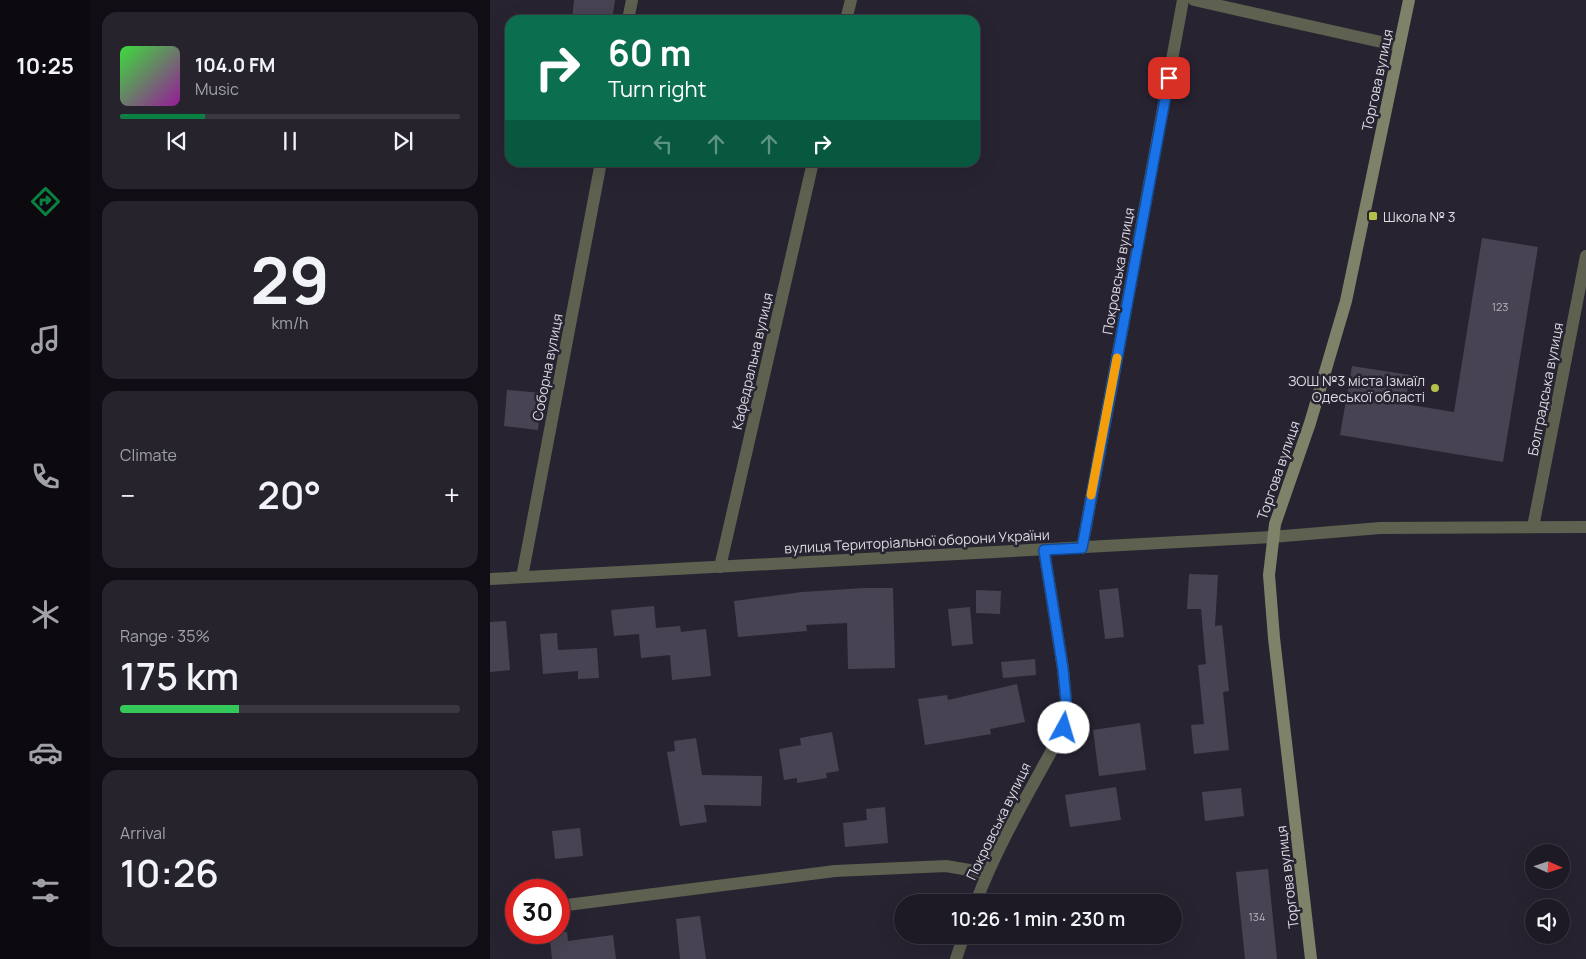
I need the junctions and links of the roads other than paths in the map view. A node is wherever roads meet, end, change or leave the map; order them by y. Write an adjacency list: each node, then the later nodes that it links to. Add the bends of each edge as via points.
1 (632, 0): 6 (street)
2 (851, 0): 7 (street)
3 (1183, 0): 15 (street, Покровська вулиця)
4 (1194, 0): 8 (street)
5 (1409, 0): 8 (main road, Торгова вулиця)
6 (629, 15)
7 (847, 15)
8 (1399, 46): 14 (main road, Торгова вулиця, via 1346,301)
9 (600, 167): 18 (street, Соборна вулиця)
10 (812, 167): 17 (street, Кафедральна вулиця)
11 (1586, 256): 12 (street, Болградська вулиця)
12 (1533, 527): 13 (street, вулиця Територіальної оборони України); 14 (street, вулиця Територіальної оборони України, via 1380,528)
13 (1586, 527)
14 (1272, 537): 15 (street, вулиця Територіальної оборони України); 25 (main road, Торгова вулиця, via 1270,596)
15 (1082, 548): 16 (street, вулиця Територіальної оборони України)
16 (1044, 550): 17 (street, вулиця Територіальної оборони України); 20 (street, Покровська вулиця, via 1063,669 1064,728 1029,788)
17 (720, 567): 18 (street, вулиця Територіальної оборони України)
18 (522, 577): 19 (street, вулиця Територіальної оборони України)
19 (490, 579)
20 (987, 873): 21 (street, Покровська вулиця); 22 (street, via 946,866 845,870)
21 (979, 894)
22 (570, 905)
23 (961, 944): 24 (street)
24 (956, 959)
25 (1311, 959)

